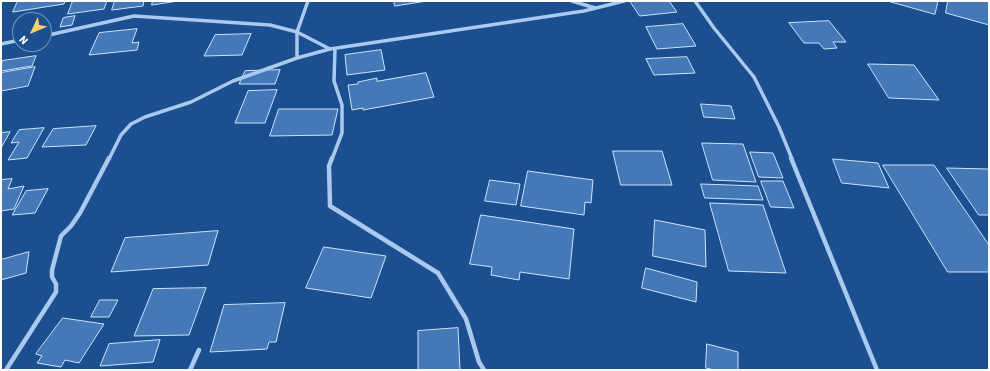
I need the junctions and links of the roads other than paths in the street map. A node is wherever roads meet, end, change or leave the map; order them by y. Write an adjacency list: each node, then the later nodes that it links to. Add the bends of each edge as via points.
1 (308, 1): 6 (street)
2 (572, 1): 5 (street)
3 (624, 1): 5 (street)
4 (695, 1): 16 (street, via 754,76 779,127)
5 (595, 8): 10 (street)
6 (297, 32): 7 (street, via 270,24 164,20 134,16); 10 (street); 11 (street)
7 (52, 34)
8 (12, 42): 9 (street)
9 (1, 44)
10 (332, 49): 11 (street); 15 (street, via 334,82 342,105 342,133 329,166 330,206 438,273 466,319 479,362)
11 (297, 58): 13 (street, via 232,81 190,102 131,124 121,135 80,213 61,236 52,270 56,292)
12 (199, 350): 14 (street)
13 (6, 370)
14 (190, 370)
15 (484, 370)
16 (877, 370)

